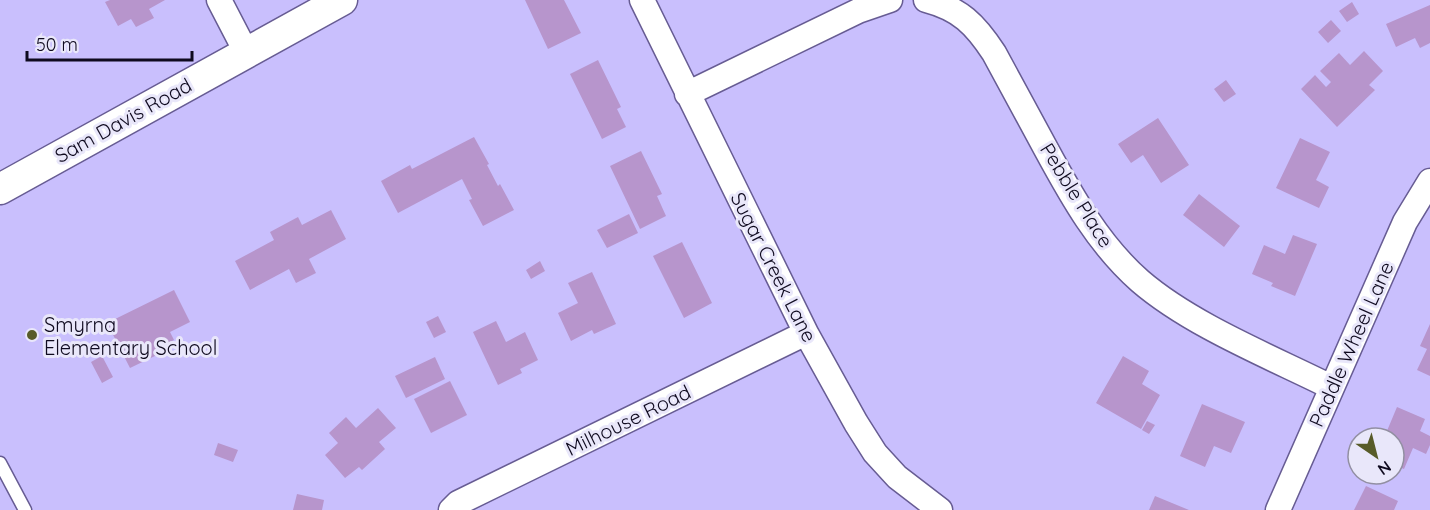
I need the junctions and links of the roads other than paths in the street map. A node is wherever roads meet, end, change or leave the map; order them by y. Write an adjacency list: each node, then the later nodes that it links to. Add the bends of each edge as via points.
1 (219, 0): 6 (street)
2 (342, 0): 6 (street, Sam Davis Road)
3 (642, 0): 7 (street, Sugar Creek Lane)
4 (890, 0): 7 (street, via 858,11)
5 (926, 0): 11 (street, Pebble Place, via 944,4 980,32 1070,193 1111,251 1141,282 1200,321)
6 (246, 52): 9 (street, Sam Davis Road)
7 (687, 94): 10 (street, Sugar Creek Lane)
8 (1430, 181): 11 (street, Paddle Wheel Lane, via 1405,222)
9 (0, 189)
10 (806, 333): 14 (street, Milhouse Road, via 458,503); 15 (street, Sugar Creek Lane, via 875,453 897,477)
11 (1331, 387): 16 (street, Paddle Wheel Lane)
12 (0, 463): 13 (lane)
13 (22, 507)
14 (451, 510)
15 (940, 510)
16 (1278, 510)

